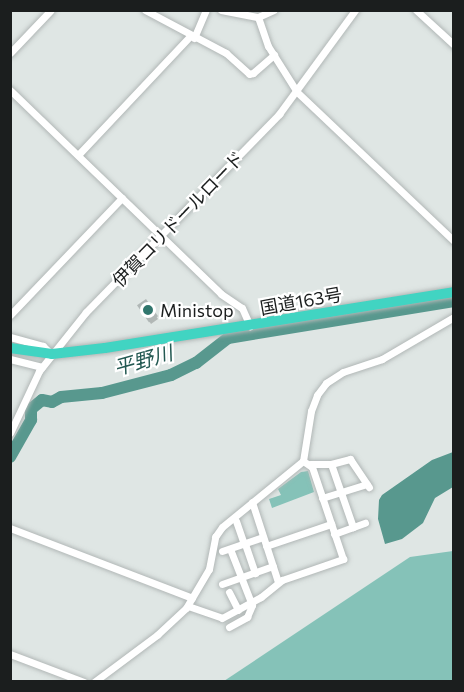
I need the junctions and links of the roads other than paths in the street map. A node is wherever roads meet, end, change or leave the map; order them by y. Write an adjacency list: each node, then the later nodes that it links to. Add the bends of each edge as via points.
1 (51, 10): 11 (street)
2 (145, 10): 9 (street)
3 (206, 10): 9 (street)
4 (221, 10): 8 (street)
5 (274, 10): 8 (street)
6 (355, 10): 14 (street, 伊賀コリドールロード)
7 (416, 10): 10 (street)
8 (258, 17): 12 (street)
9 (192, 37): 12 (street, via 226,53 249,74); 15 (street)
10 (453, 45)
11 (10, 53)
12 (274, 55): 14 (street)
13 (10, 90): 15 (street)
14 (297, 92): 17 (street, 伊賀コリドールロード); 18 (street)
15 (78, 155): 16 (street)
16 (122, 198): 17 (street); 20 (street)
17 (161, 236): 22 (street, via 221,294 242,308); 25 (street, 伊賀コリドールロード, via 86,312)
18 (453, 241)
19 (453, 292): 22 (highway, 国道163号)
20 (10, 315)
21 (453, 317): 29 (street, via 382,359 343,372 326,383 311,411)
22 (249, 326): 25 (highway, 国道163号)
23 (10, 337): 25 (street, via 43,346)
24 (10, 348): 25 (highway, 国道163号)
25 (52, 354): 27 (street, 伊賀コリドールロード)
26 (10, 359): 27 (street)
27 (42, 367): 28 (street, 伊賀コリドールロード)
28 (10, 433)
29 (307, 463): 30 (street); 32 (street); 33 (street)
30 (331, 464): 31 (street); 31 (street, via 350,459 368,485)
31 (341, 492): 32 (street); 38 (street)
32 (322, 498): 36 (street)
33 (252, 502): 40 (street); 49 (street, via 217,532 209,568)
34 (236, 521): 41 (street)
35 (365, 523): 38 (street)
36 (331, 524): 39 (street); 42 (street)
37 (10, 528): 49 (street)
38 (353, 528): 39 (street)
39 (334, 534): 46 (street, via 343,559)
40 (264, 537): 41 (street); 42 (street)
41 (244, 544): 44 (street); 45 (street, via 226,550)
42 (266, 546): 43 (street)
43 (273, 566): 44 (street); 46 (street)
44 (255, 573): 45 (street)
45 (240, 579): 47 (street); 50 (street)
46 (278, 582): 50 (street)
47 (222, 584)
48 (230, 592): 52 (street)
49 (192, 598): 51 (street)
50 (252, 603): 52 (street); 53 (street, via 247,617)
51 (188, 606): 52 (street, via 220,618); 56 (street)
52 (238, 610)
53 (229, 627)
54 (10, 654): 55 (street)
55 (84, 681)
56 (94, 681)

